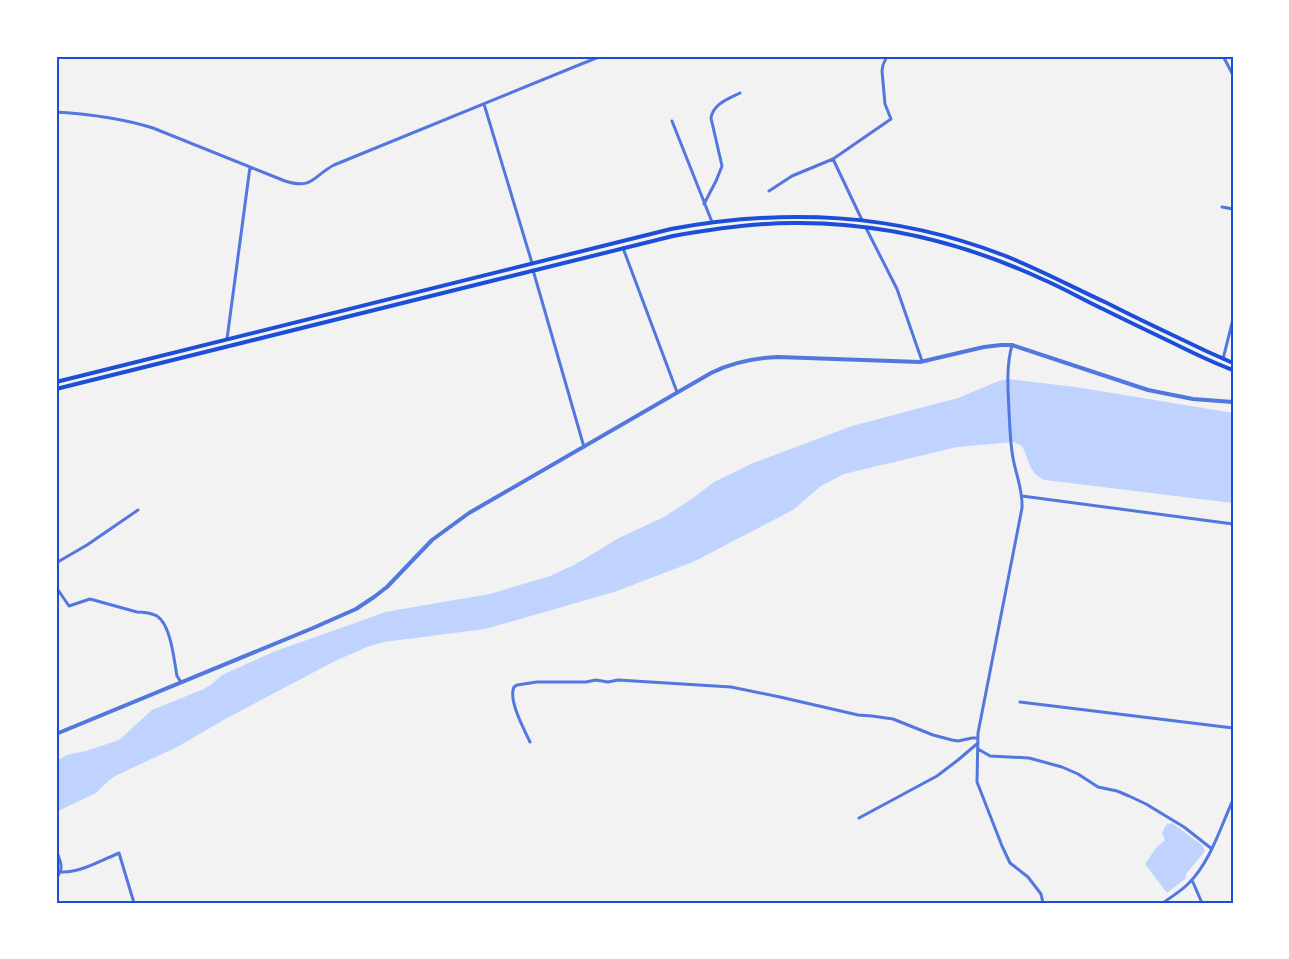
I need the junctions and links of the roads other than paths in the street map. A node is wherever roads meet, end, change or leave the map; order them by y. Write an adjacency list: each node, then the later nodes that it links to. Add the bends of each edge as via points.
1 (601, 56): 6 (street)
2 (887, 56): 9 (street, via 882,71 890,119)
3 (1223, 56): 4 (street)
4 (1233, 75)
5 (740, 93): 12 (street, via 712,112 722,166)
6 (484, 104): 10 (street, via 334,165 306,184 293,184); 19 (street)
7 (56, 112): 10 (street, via 103,116 141,124)
8 (672, 121): 12 (street)
9 (833, 159): 11 (street, via 792,176); 15 (street)
10 (250, 167): 22 (street)
11 (769, 190)
12 (704, 204): 16 (street)
13 (1222, 207): 14 (street)
14 (1233, 209)
15 (862, 220): 16 (main road, via 793,216); 24 (main road, via 940,235 1009,258)
16 (712, 222): 19 (main road)
17 (866, 228): 18 (main road, via 813,223 755,224 688,233); 25 (street, via 897,289); 27 (main road, via 945,243 1000,261)
18 (623, 248): 20 (main road); 30 (street)
19 (532, 263): 22 (main road)
20 (534, 270): 29 (main road); 32 (street)
21 (1233, 319): 24 (street)
22 (227, 339): 28 (main road)
23 (1012, 345): 25 (street, via 984,347); 31 (street, via 1148,390 1193,399); 33 (street, via 1007,378 1011,445)
24 (1223, 359): 26 (main road)
25 (922, 361): 30 (street, via 755,359 720,369)
26 (1233, 363)
27 (1233, 370)
28 (56, 382)
29 (56, 388)
30 (678, 393): 32 (street)
31 (1233, 402)
32 (584, 447): 38 (street, via 454,523 424,546 387,587 356,609)
33 (1022, 496): 35 (street); 42 (street, via 1020,521)
34 (138, 510): 36 (street)
35 (1233, 524)
36 (56, 563)
37 (56, 587): 38 (street, via 69,606 90,599 158,617 168,632)
38 (181, 682): 41 (street)
39 (1020, 702): 40 (street)
40 (1233, 728)
41 (56, 734)
42 (978, 738): 43 (street, via 952,740 933,736 893,719 858,715 737,687 596,680 537,682 514,687 514,703); 44 (street)
43 (530, 742)
44 (978, 743): 45 (street); 47 (street, via 937,776)
45 (978, 748): 48 (street, via 993,756 1029,758 1062,768 1098,787 1129,796 1184,827); 54 (street, via 976,782 1002,846 1010,863 1028,877 1041,894)
46 (1233, 800): 48 (street)
47 (859, 818)
48 (1212, 849): 52 (street)
49 (56, 850): 50 (street)
50 (61, 872): 51 (street); 53 (street, via 77,871 119,853)
51 (56, 878)
52 (1192, 880): 55 (street); 56 (street)
53 (134, 903)
54 (1043, 903)
55 (1163, 903)
56 (1202, 903)

